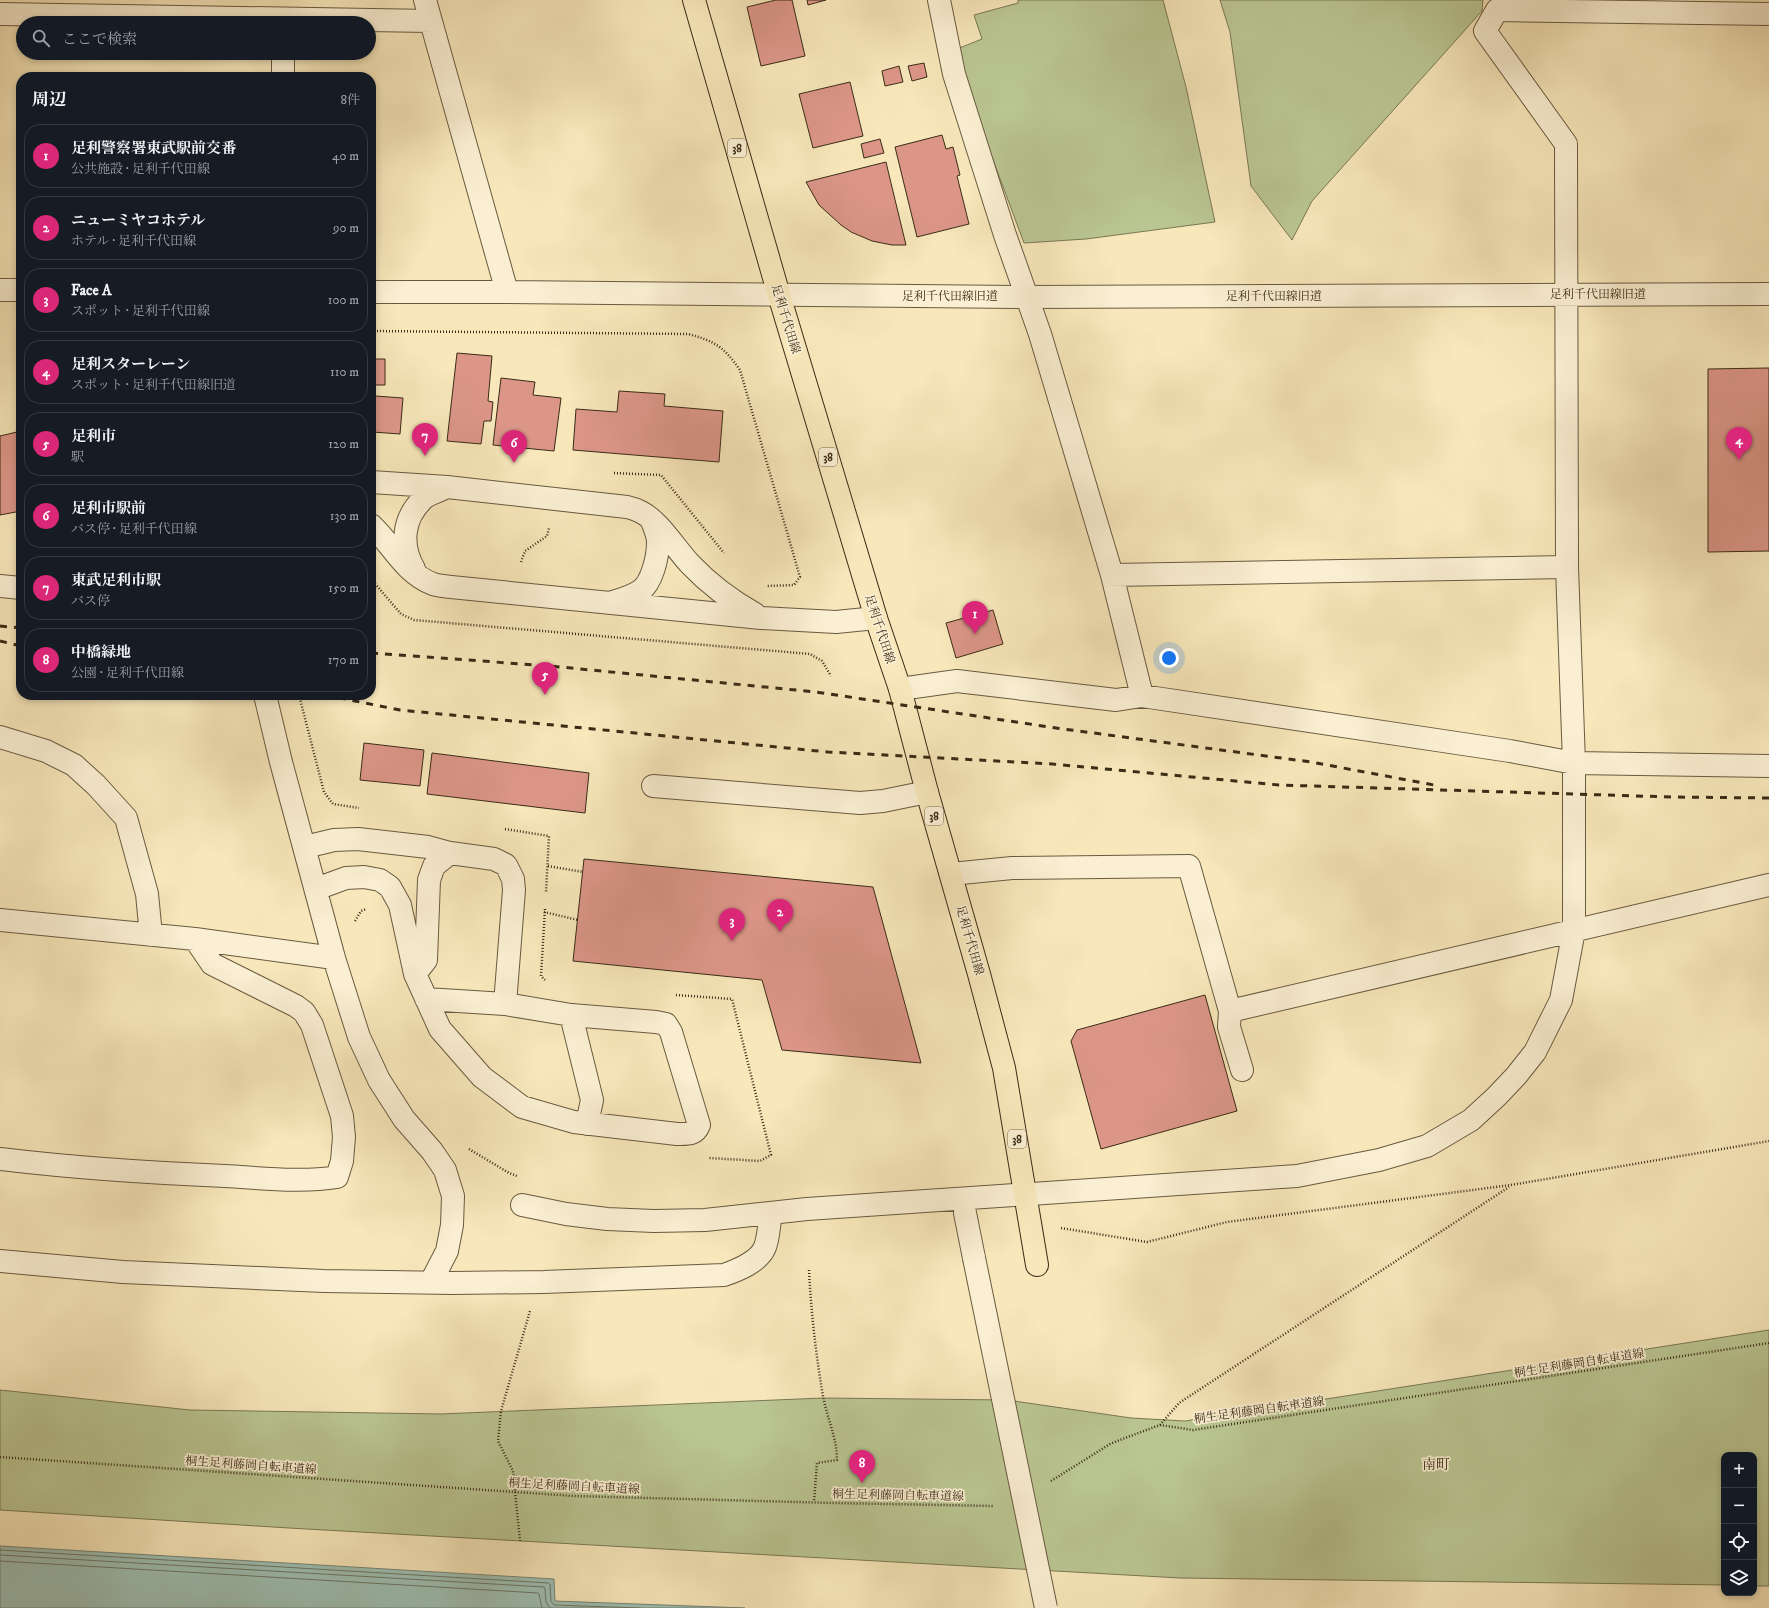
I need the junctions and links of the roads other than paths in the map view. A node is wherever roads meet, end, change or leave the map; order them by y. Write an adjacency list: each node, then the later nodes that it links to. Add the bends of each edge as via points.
1 (425, 0): 9 (street)
2 (694, 0): 18 (main road, 足利千代田線 / 38)
3 (939, 0): 19 (street, via 954,74)
4 (1747, 7): 6 (street); 16 (street, via 1497,10 1485,31 1566,144)
5 (0, 14): 7 (street)
6 (1769, 14)
7 (81, 16)
8 (376, 21): 9 (street)
9 (431, 21): 15 (street)
10 (283, 60): 11 (street)
11 (283, 72)
12 (0, 290): 13 (street)
13 (16, 290)
14 (376, 292): 15 (street, 足利千代田線旧道)
15 (506, 292): 18 (street, 足利千代田線旧道)
16 (1567, 294): 17 (street, 足利千代田線旧道); 19 (street, 足利千代田線旧道); 24 (street)
17 (1769, 294)
18 (779, 295): 19 (street, 足利千代田線旧道); 31 (main road, 足利千代田線 / 38)
19 (1027, 297): 25 (street)
20 (376, 482): 21 (street)
21 (447, 487): 22 (street, via 627,507 641,512); 26 (street, via 422,499 409,518 404,536 407,557)
22 (652, 521): 29 (street, via 658,541 657,560 650,578 641,590 628,598); 30 (street, via 711,584)
23 (376, 531): 26 (street)
24 (1568, 567): 25 (street); 36 (street)
25 (1112, 575): 33 (street)
26 (417, 576): 29 (street, via 434,584 451,587)
27 (0, 586): 28 (street)
28 (16, 588)
29 (609, 603): 30 (street)
30 (761, 618): 31 (street, via 836,622)
31 (876, 618): 32 (main road, 足利千代田線 / 38)
32 (900, 689): 33 (street, via 957,681 1116,700); 39 (main road, 足利千代田線 / 38)
33 (1142, 696): 36 (street)
34 (266, 700): 40 (street)
35 (0, 737): 47 (street, via 46,751 74,765 126,818 147,894)
36 (1574, 763): 37 (street); 46 (street)
37 (1769, 766)
38 (652, 786): 39 (street, via 860,803)
39 (927, 792): 42 (main road, 足利千代田線 / 38)
40 (305, 847): 41 (street, via 334,840 358,839); 44 (street)
41 (450, 853): 50 (street, via 434,866 429,880 426,960); 52 (street, via 494,858 506,865 513,879)
42 (951, 874): 53 (street, via 1012,868 1189,866); 58 (main road, 足利千代田線 / 38, via 1004,1068)
43 (1769, 885): 46 (street)
44 (316, 889): 49 (street); 50 (street, via 346,878 364,877 380,880 390,887 400,905)
45 (0, 920): 47 (street)
46 (1574, 930): 53 (street); 58 (street, via 1561,1000 1535,1052 1516,1076 1471,1120 1427,1146 1379,1160 1297,1176)
47 (151, 935): 48 (street)
48 (196, 939): 49 (street); 57 (street, via 212,964 296,1006 304,1012 312,1025 342,1116 342,1162 337,1177 312,1180 218,1176 64,1167)
49 (334, 958): 64 (street, via 359,1037 379,1080 404,1119 445,1170 453,1196 452,1225 447,1251)
50 (415, 974): 51 (street)
51 (426, 999): 52 (street); 56 (street, via 440,1029 482,1077 522,1107)
52 (505, 1004): 54 (street)
53 (1230, 1011): 55 (street, via 1229,1026)
54 (571, 1015): 56 (street, via 592,1100); 56 (street, via 666,1024 671,1032 699,1125 697,1131 691,1134 677,1134)
55 (1242, 1070)
56 (587, 1124)
57 (0, 1159)
58 (1025, 1195): 60 (street, via 979,1196); 63 (main road, 足利千代田線 / 38)
59 (522, 1205): 60 (street, via 579,1216 654,1222 705,1220)
60 (772, 1212): 64 (street, via 764,1248 755,1260 724,1275 608,1281)
61 (965, 1213): 65 (street, bridge)
62 (0, 1261): 64 (street, via 131,1272 324,1281)
63 (1037, 1265)
64 (431, 1282)
65 (1046, 1608)

